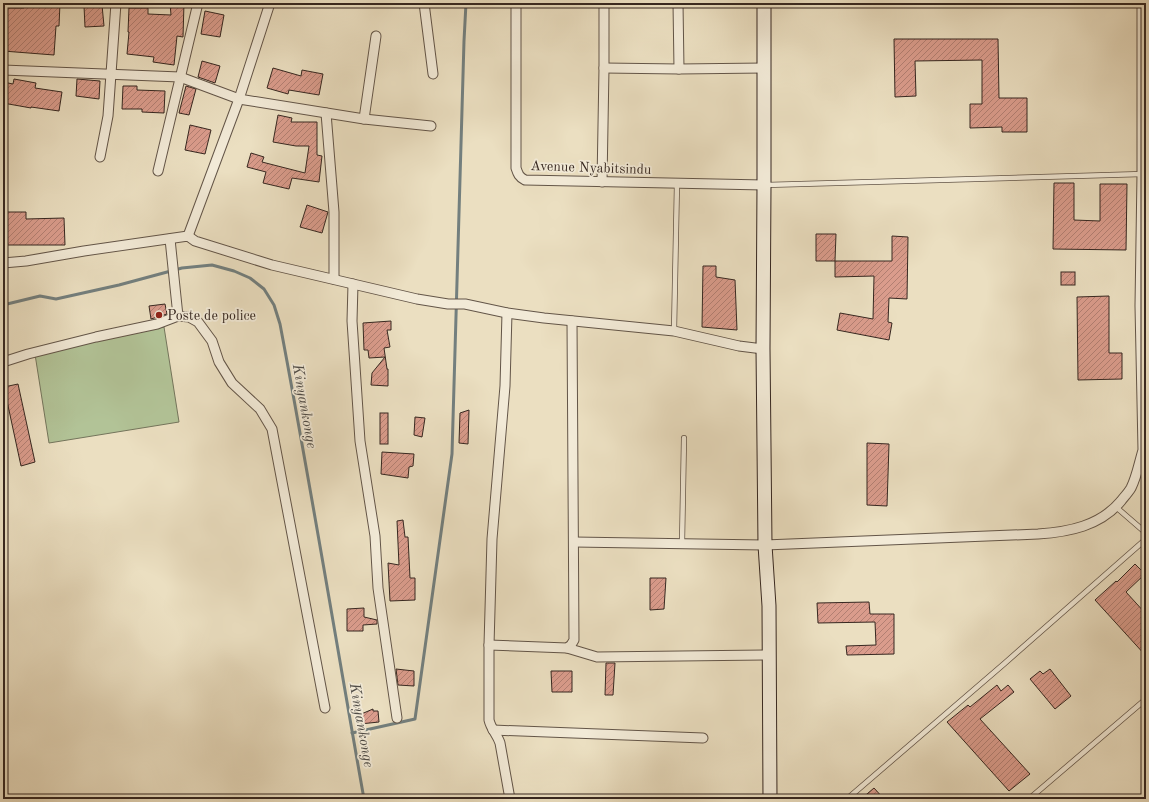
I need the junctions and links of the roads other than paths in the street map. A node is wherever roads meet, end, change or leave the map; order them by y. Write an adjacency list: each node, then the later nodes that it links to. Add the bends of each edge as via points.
1 (116, 3): 16 (street)
2 (198, 3): 17 (street)
3 (270, 3): 18 (street)
4 (424, 3): 15 (street)
5 (516, 3): 25 (street, Avenue Nyabitsindu, via 518,174 525,180)
6 (604, 3): 11 (street)
7 (678, 3): 13 (street)
8 (764, 3): 12 (street)
9 (1142, 3): 24 (street)
10 (376, 36): 20 (street)
11 (604, 68): 13 (street); 25 (street)
12 (764, 68): 13 (street); 27 (street)
13 (679, 69)
14 (3, 70): 16 (street)
15 (432, 74)
16 (111, 75): 17 (street); 22 (street, via 108,116)
17 (180, 78): 18 (street); 23 (street)
18 (239, 98): 19 (street); 28 (street)
19 (326, 113): 20 (street); 31 (street, via 334,212)
20 (364, 119): 21 (street)
21 (431, 126)
22 (100, 157)
23 (158, 171)
24 (1144, 174): 27 (lane); 40 (street, via 1140,306 1142,450 1130,490)
25 (602, 182): 26 (street, Avenue Nyabitsindu)
26 (677, 183): 27 (street, Avenue Nyabitsindu); 36 (lane)
27 (764, 185): 37 (street)
28 (188, 236): 29 (street); 31 (street, via 195,241 272,265)
29 (170, 239): 30 (street); 34 (street)
30 (3, 263)
31 (334, 279): 32 (street)
32 (353, 284): 33 (street, via 417,299 465,304); 51 (street, via 352,321 360,441 375,536 378,588)
33 (507, 313): 35 (street); 46 (street, via 505,386 492,539)
34 (178, 316): 38 (street, via 157,324); 50 (street, via 189,317 198,322 212,341 219,362 232,383 260,409 272,429)
35 (572, 321): 36 (street); 43 (street)
36 (674, 331): 37 (street)
37 (763, 349): 45 (street)
38 (3, 362)
39 (684, 438): 44 (lane)
40 (1116, 507): 41 (lane); 45 (street, via 1097,521 1056,533)
41 (1146, 533)
42 (1146, 538): 56 (lane)
43 (574, 542): 44 (street); 47 (street, via 574,640)
44 (682, 544): 45 (street)
45 (765, 545): 48 (street)
46 (489, 644): 47 (street); 52 (street, via 489,720)
47 (567, 648): 48 (street, via 598,657)
48 (769, 655): 55 (street)
49 (1146, 699): 57 (lane)
50 (325, 708)
51 (396, 718)
52 (493, 730): 53 (street); 54 (street, via 498,735 500,743)
53 (704, 738)
54 (510, 799)
55 (770, 799)
56 (847, 799)
57 (1029, 799)

